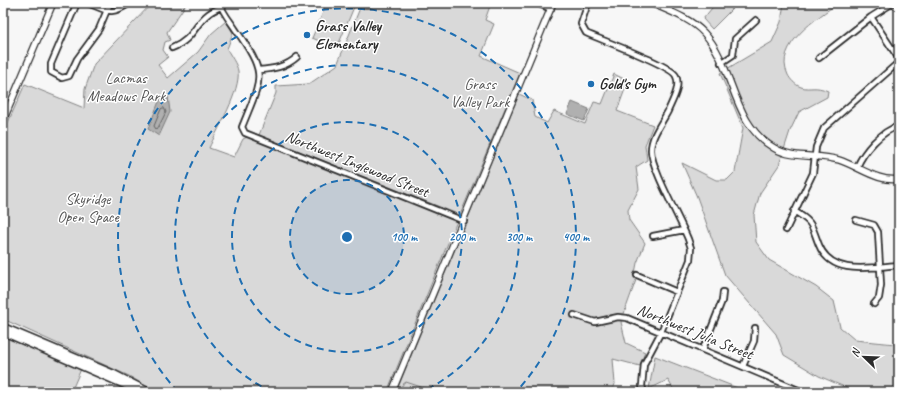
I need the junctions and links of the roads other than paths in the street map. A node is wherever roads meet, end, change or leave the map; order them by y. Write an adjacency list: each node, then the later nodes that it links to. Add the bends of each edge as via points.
1 (53, 3): 23 (street)
2 (77, 3): 13 (street, via 51,64 51,72 59,77 69,76 77,59 99,29)
3 (88, 3): 13 (street)
4 (110, 3): 13 (street)
5 (130, 3): 13 (street, via 117,12)
6 (536, 3): 12 (street)
7 (553, 3): 12 (street)
8 (588, 3): 31 (street, via 581,20 586,33 665,66 676,76 676,92 651,148 654,163)
9 (651, 3): 21 (street, via 699,28 710,41)
10 (893, 3): 14 (street)
11 (220, 5): 16 (street, via 206,14 190,37); 22 (street, via 253,55)
12 (551, 9): 30 (street)
13 (107, 11)
14 (871, 17): 18 (street); 19 (street)
15 (756, 20): 21 (street, via 734,39 732,55)
16 (172, 48)
17 (297, 57): 22 (street, via 291,63 275,69)
18 (819, 58)
19 (899, 59)
20 (899, 62): 25 (street, via 829,122 819,137)
21 (721, 63): 25 (street, via 745,118 761,140 783,153)
22 (259, 70): 30 (street, Northwest Inglewood Street, via 257,90 242,130)
23 (3, 121)
24 (899, 126): 26 (street, via 888,130 866,150)
25 (816, 156): 26 (street, via 839,160); 28 (street, via 813,173)
26 (857, 167): 27 (street, via 889,180)
27 (899, 179)
28 (794, 211): 32 (street); 35 (street, via 812,225 820,249 834,264 850,268)
29 (856, 220): 35 (street, via 874,225 877,229)
30 (464, 221): 49 (street)
31 (684, 230): 33 (street); 37 (street, via 691,248 690,260)
32 (786, 230)
33 (653, 236)
34 (899, 265): 35 (street)
35 (880, 266): 39 (street, via 881,290)
36 (637, 275): 37 (street)
37 (677, 292): 44 (street)
38 (723, 292): 45 (street, via 722,301)
39 (874, 304)
40 (574, 315): 44 (street, Northwest Julia Street, via 595,322 623,317)
41 (3, 327): 48 (main road, via 114,374)
42 (755, 328): 46 (street, via 754,341)
43 (3, 332): 47 (main road)
44 (661, 332): 45 (street, Northwest Julia Street); 50 (street, via 644,364)
45 (703, 349): 46 (street, Northwest Julia Street)
46 (743, 366): 51 (street, Northwest Julia Street)
47 (141, 392)
48 (149, 392)
49 (392, 392)
50 (644, 392)
51 (803, 392)

